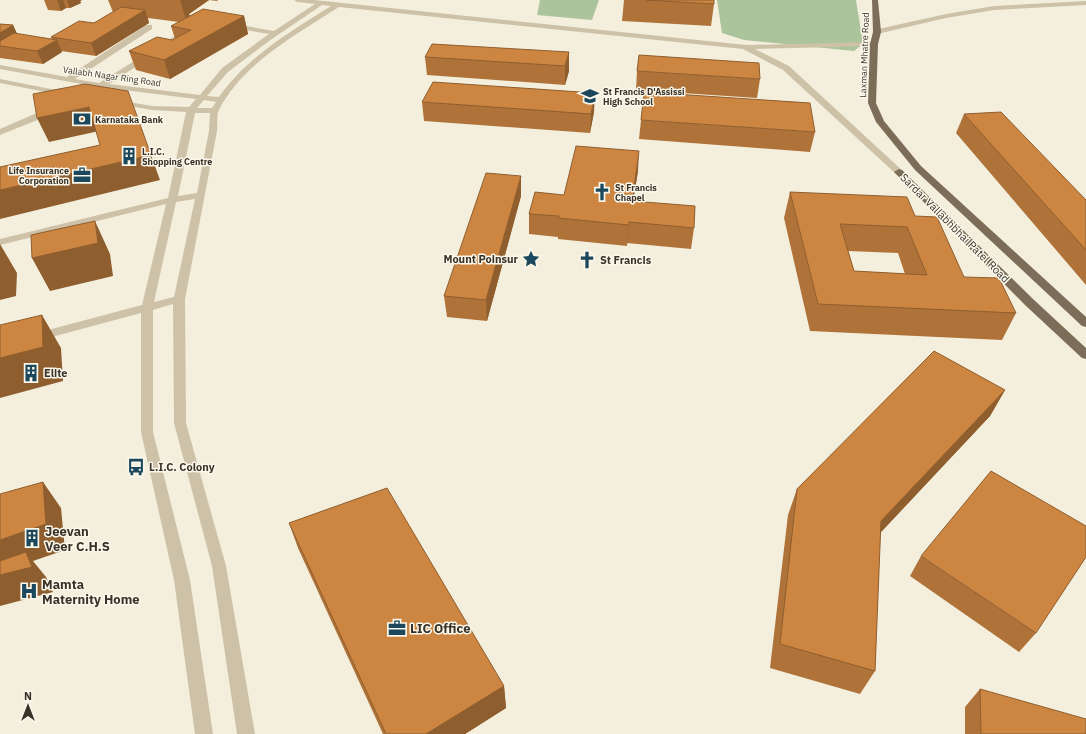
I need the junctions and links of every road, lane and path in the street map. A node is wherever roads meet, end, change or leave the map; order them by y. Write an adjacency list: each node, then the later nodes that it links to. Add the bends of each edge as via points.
1 (297, 0): 3 (street)
2 (875, 0): 9 (main road, Laxman Mhatre Road)
3 (321, 3): 5 (street); 10 (street)
4 (1086, 3): 9 (street, via 994,8)
5 (338, 6): 12 (street, via 390,8); 20 (street, via 260,57 234,82)
6 (225, 24): 10 (street)
7 (194, 26): 17 (street)
8 (149, 27): 15 (street)
9 (877, 32): 11 (main road, Laxman Mhatre Road)
10 (274, 33): 19 (street, via 225,70)
11 (874, 44): 12 (street); 25 (main road, Laxman Mhatre Road, via 872,103 880,122)
12 (745, 47): 26 (street, via 786,68)
13 (0, 67): 14 (street, Vallabh Nagar Ring Road)
14 (57, 78): 15 (street, Vallabh Nagar Ring Road); 18 (street)
15 (68, 80): 17 (street, Vallabh Nagar Ring Road)
16 (0, 81): 18 (street)
17 (101, 85): 19 (street, Vallabh Nagar Ring Road)
18 (38, 88): 24 (street, via 75,95 42,115)
19 (200, 98): 20 (street, Vallabh Nagar Ring Road); 22 (street)
20 (222, 100): 23 (street)
21 (106, 101): 22 (street, via 152,108)
22 (190, 110): 23 (street); 28 (street)
23 (214, 111): 27 (street, via 213,131)
24 (0, 132)
25 (918, 168): 26 (main road, Sardar Vallabhbhai Patel Road); 32 (main road, Sardar Vallabhbhai Patel Road)
26 (898, 172): 34 (main road, Sardar Vallabhbhai Patel Road)
27 (201, 195): 28 (street); 30 (street)
28 (172, 200): 29 (street); 31 (street)
29 (0, 242)
30 (178, 299): 31 (street); 36 (street, via 180,423 220,566)
31 (147, 308): 33 (street); 35 (street, via 147,432 182,580)
32 (1086, 323)
33 (23, 341)
34 (1086, 355)
35 (204, 734)
36 (246, 734)

